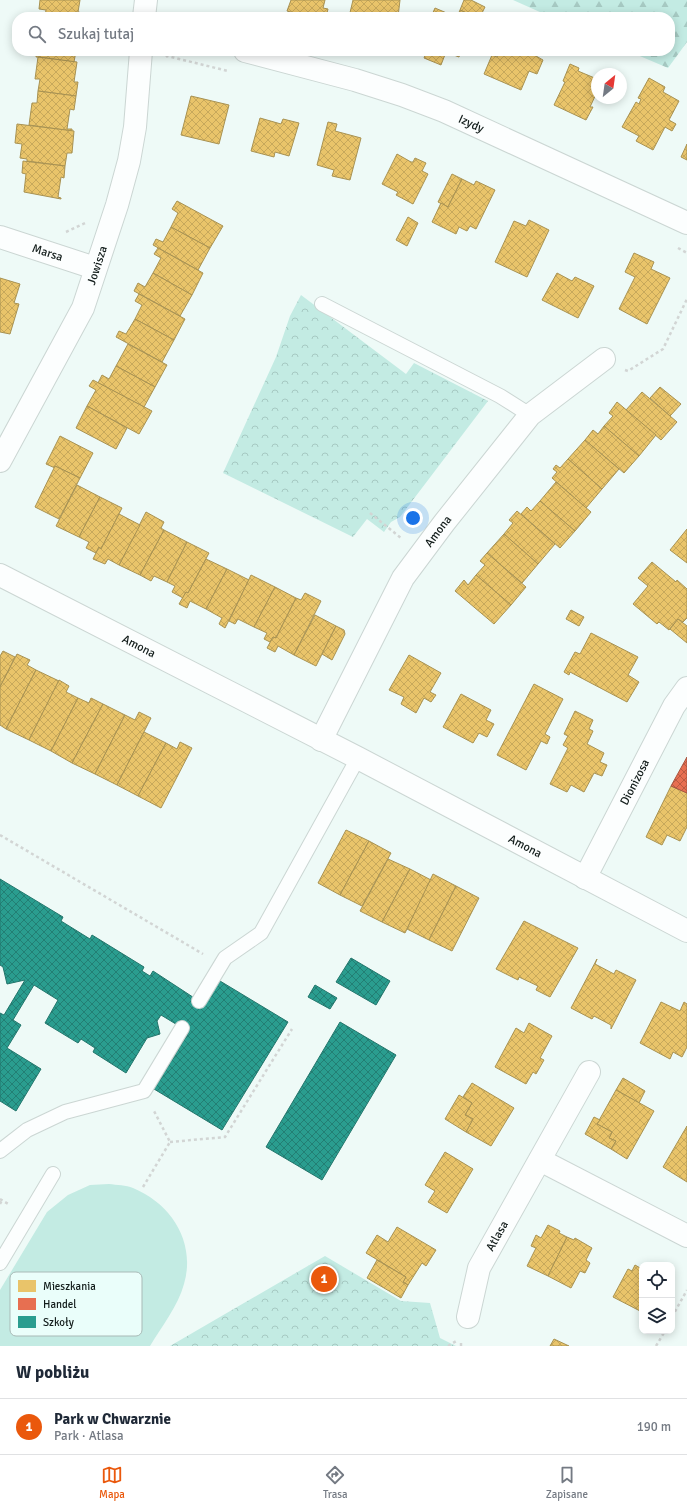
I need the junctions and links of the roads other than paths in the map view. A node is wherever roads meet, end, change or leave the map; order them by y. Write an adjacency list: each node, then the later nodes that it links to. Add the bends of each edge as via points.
1 (146, 0): 2 (street)
2 (145, 12)
3 (141, 56): 7 (street, Jowisza, via 135,127 129,161)
4 (263, 56): 5 (street, Izydy, via 355,80 444,111)
5 (687, 223)
6 (0, 237): 7 (street, Marsa)
7 (95, 268): 11 (street, Jowisza, via 83,308)
8 (322, 304): 10 (lane, via 500,396)
9 (604, 359): 10 (street, Amona)
10 (530, 415): 14 (street, Amona, via 404,578)
11 (0, 461)
12 (0, 575): 14 (street, Amona)
13 (687, 688): 16 (street, Dionizosa, via 674,706)
14 (321, 740): 15 (street, Amona)
15 (358, 758): 16 (street, Amona); 18 (lane, via 261,933 225,958)
16 (585, 878): 17 (street, Amona)
17 (687, 931)
18 (199, 1001)
19 (182, 1028): 21 (lane, via 144,1091 65,1112 28,1130)
20 (589, 1072): 22 (street, Atlasa)
21 (0, 1152)
22 (540, 1160): 24 (street); 26 (street, Atlasa, via 479,1268)
23 (53, 1174): 25 (lane)
24 (687, 1236)
25 (0, 1263)
26 (468, 1317)

